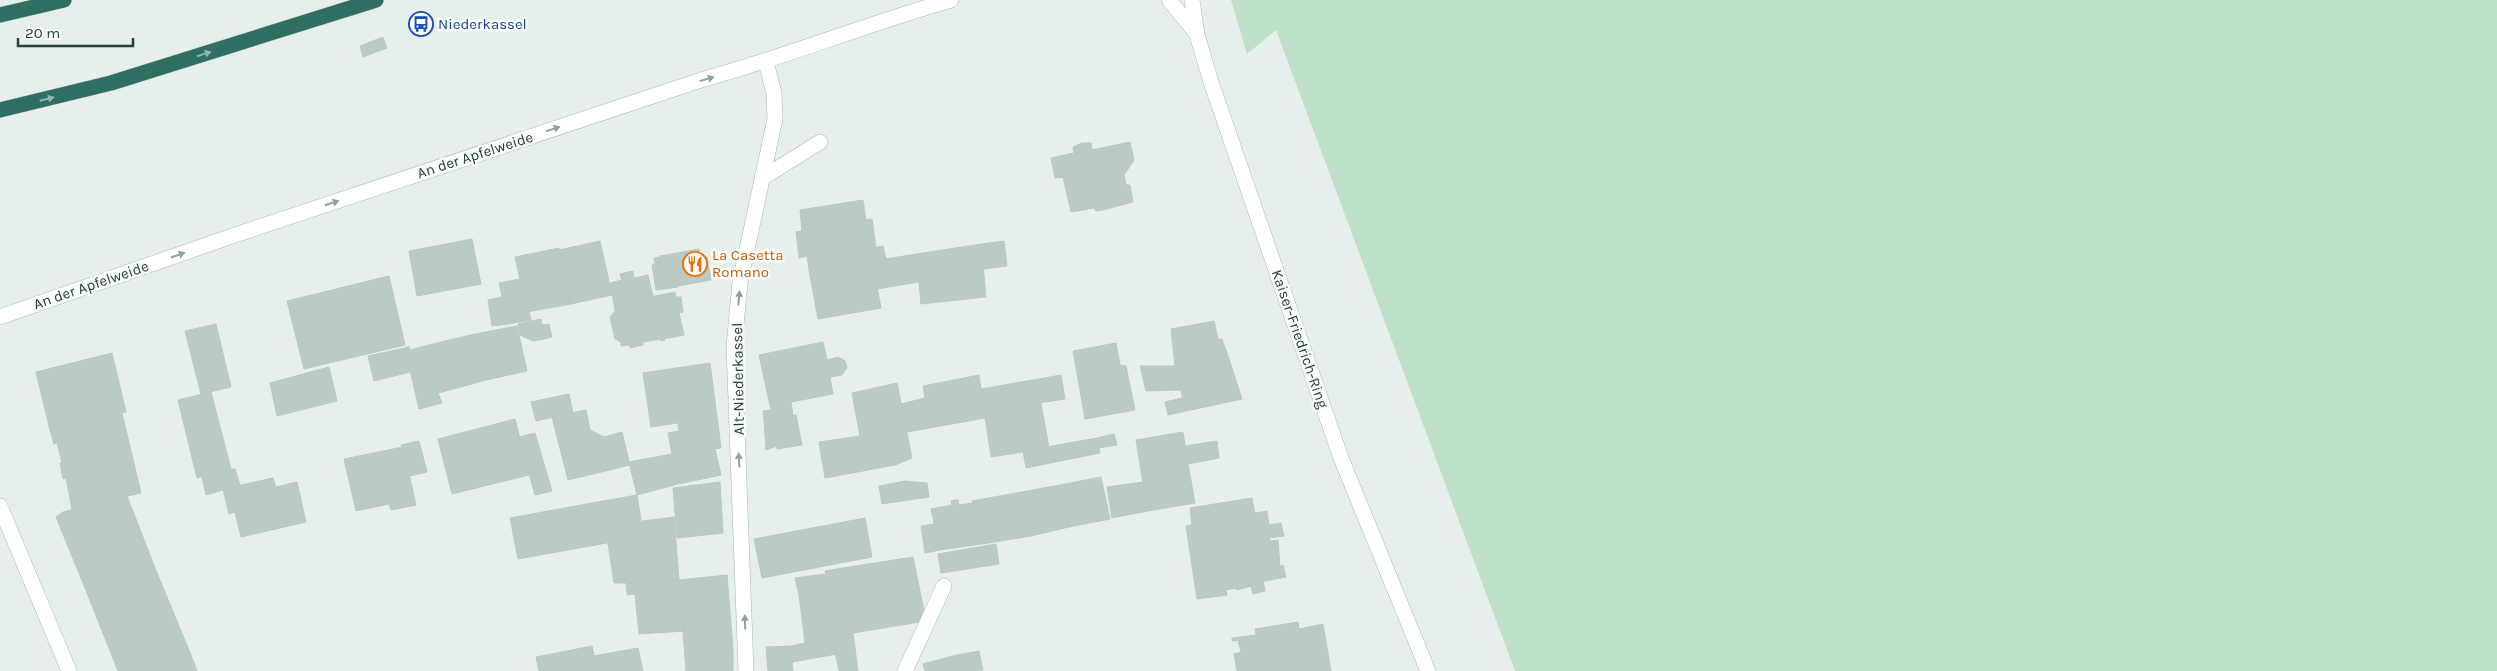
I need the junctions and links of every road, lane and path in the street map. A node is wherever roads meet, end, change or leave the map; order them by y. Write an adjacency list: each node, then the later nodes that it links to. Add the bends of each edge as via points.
1 (64, 0): 6 (highway)
2 (376, 0): 9 (highway, one-way to 2, via 111,83)
3 (951, 0): 8 (street, An der Apfelweide, via 901,14)
4 (1168, 0): 7 (street)
5 (1192, 0): 7 (street, Kaiser-Friedrich-Ring)
6 (0, 14)
7 (1198, 35): 18 (street, Kaiser-Friedrich-Ring, via 1212,85 1341,458)
8 (766, 62): 11 (street, Alt-Niederkassel, via 774,93 774,120); 12 (street, An der Apfelweide, one-way to 8, via 701,80)
9 (0, 110)
10 (820, 142): 11 (street)
11 (764, 177): 16 (street, Alt-Niederkassel, one-way to 11, via 734,348 740,282)
12 (0, 317)
13 (0, 506): 15 (street)
14 (944, 586): 17 (street)
15 (69, 671)
16 (746, 671)
17 (905, 671)
18 (1428, 671)

